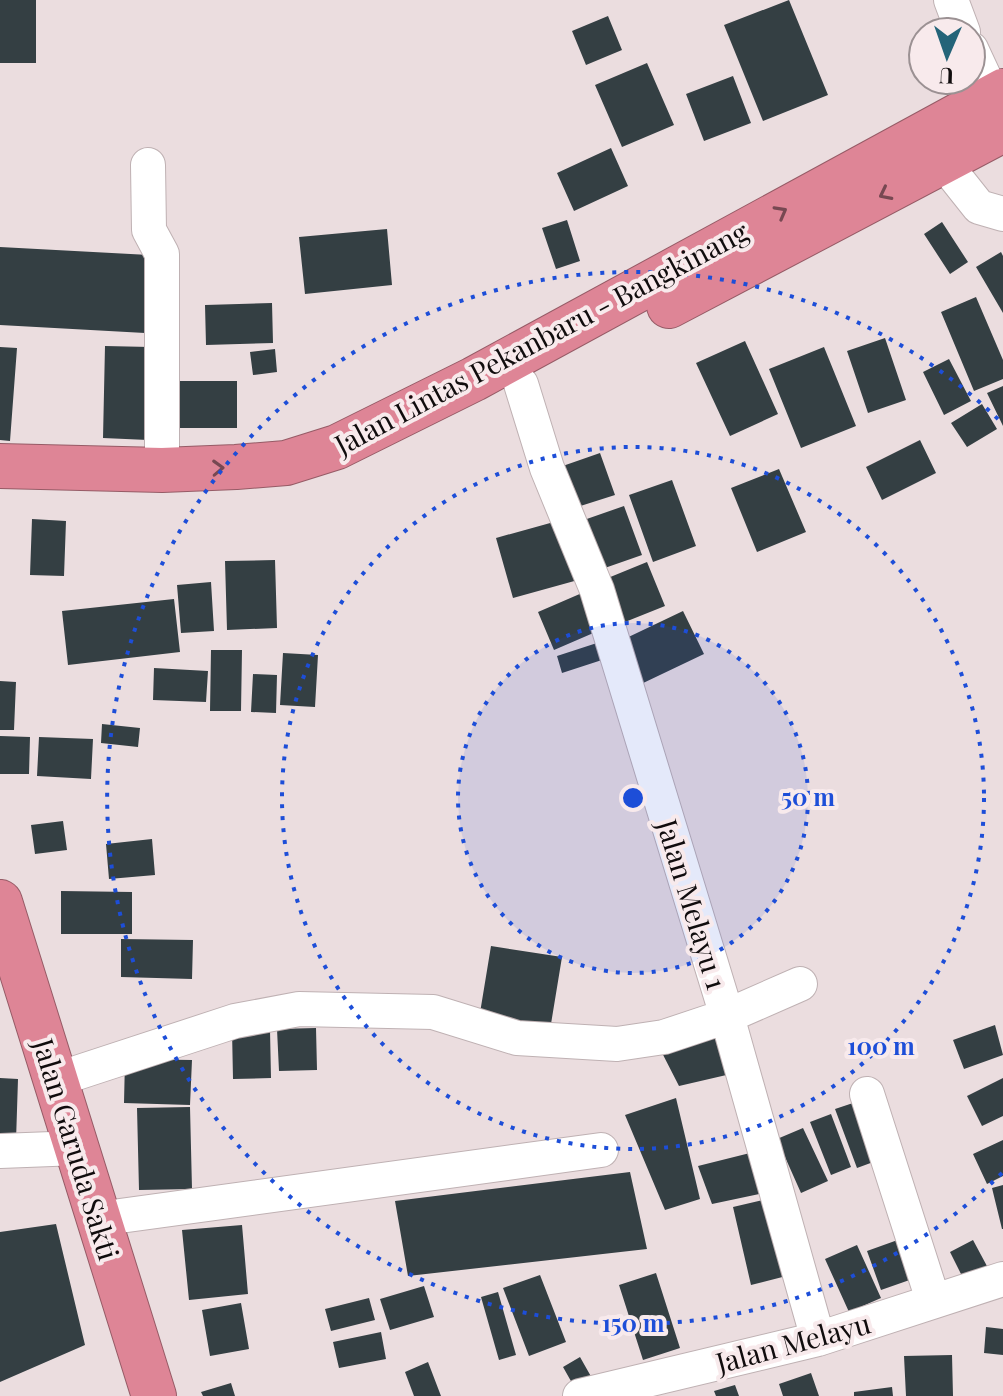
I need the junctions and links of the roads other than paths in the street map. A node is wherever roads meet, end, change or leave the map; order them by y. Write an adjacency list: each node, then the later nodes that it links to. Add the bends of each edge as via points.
1 (987, 80): 2 (street)
2 (1000, 106): 3 (highway, Jalan Lintas Pekanbaru - Bangkinang); 8 (highway, Jalan Lintas Pekanbaru - Bangkinang, one-way to 2, via 286,463 337,447)
3 (944, 163): 5 (street, via 979,207); 6 (highway, Jalan Lintas Pekanbaru - Bangkinang, one-way to 6)
4 (148, 165): 8 (street, via 149,230 162,254)
5 (1003, 214)
6 (521, 384): 9 (highway, Jalan Lintas Pekanbaru - Bangkinang, via 374,458 288,489 212,497); 12 (street, Jalan Melayu 1, via 547,468 597,590)
7 (0, 466): 8 (highway, Jalan Lintas Pekanbaru - Bangkinang)
8 (162, 470)
9 (0, 495)
10 (0, 902): 13 (highway, Jalan Garuda Sakti)
11 (800, 984): 12 (street)
12 (727, 1016): 13 (street, via 664,1037 617,1044 517,1038 433,1012 299,1009 235,1021); 21 (street, Jalan Melayu 1)
13 (55, 1080): 15 (highway, Jalan Garuda Sakti)
14 (867, 1094): 20 (street)
15 (78, 1148): 17 (street); 18 (highway, Jalan Garuda Sakti)
16 (601, 1150): 18 (street)
17 (0, 1151)
18 (98, 1219): 22 (highway, Jalan Garuda Sakti)
19 (1003, 1279): 20 (street, Jalan Melayu)
20 (933, 1300): 21 (street, Jalan Melayu)
21 (818, 1339): 23 (street, Jalan Melayu)
22 (154, 1396)
23 (580, 1396)

